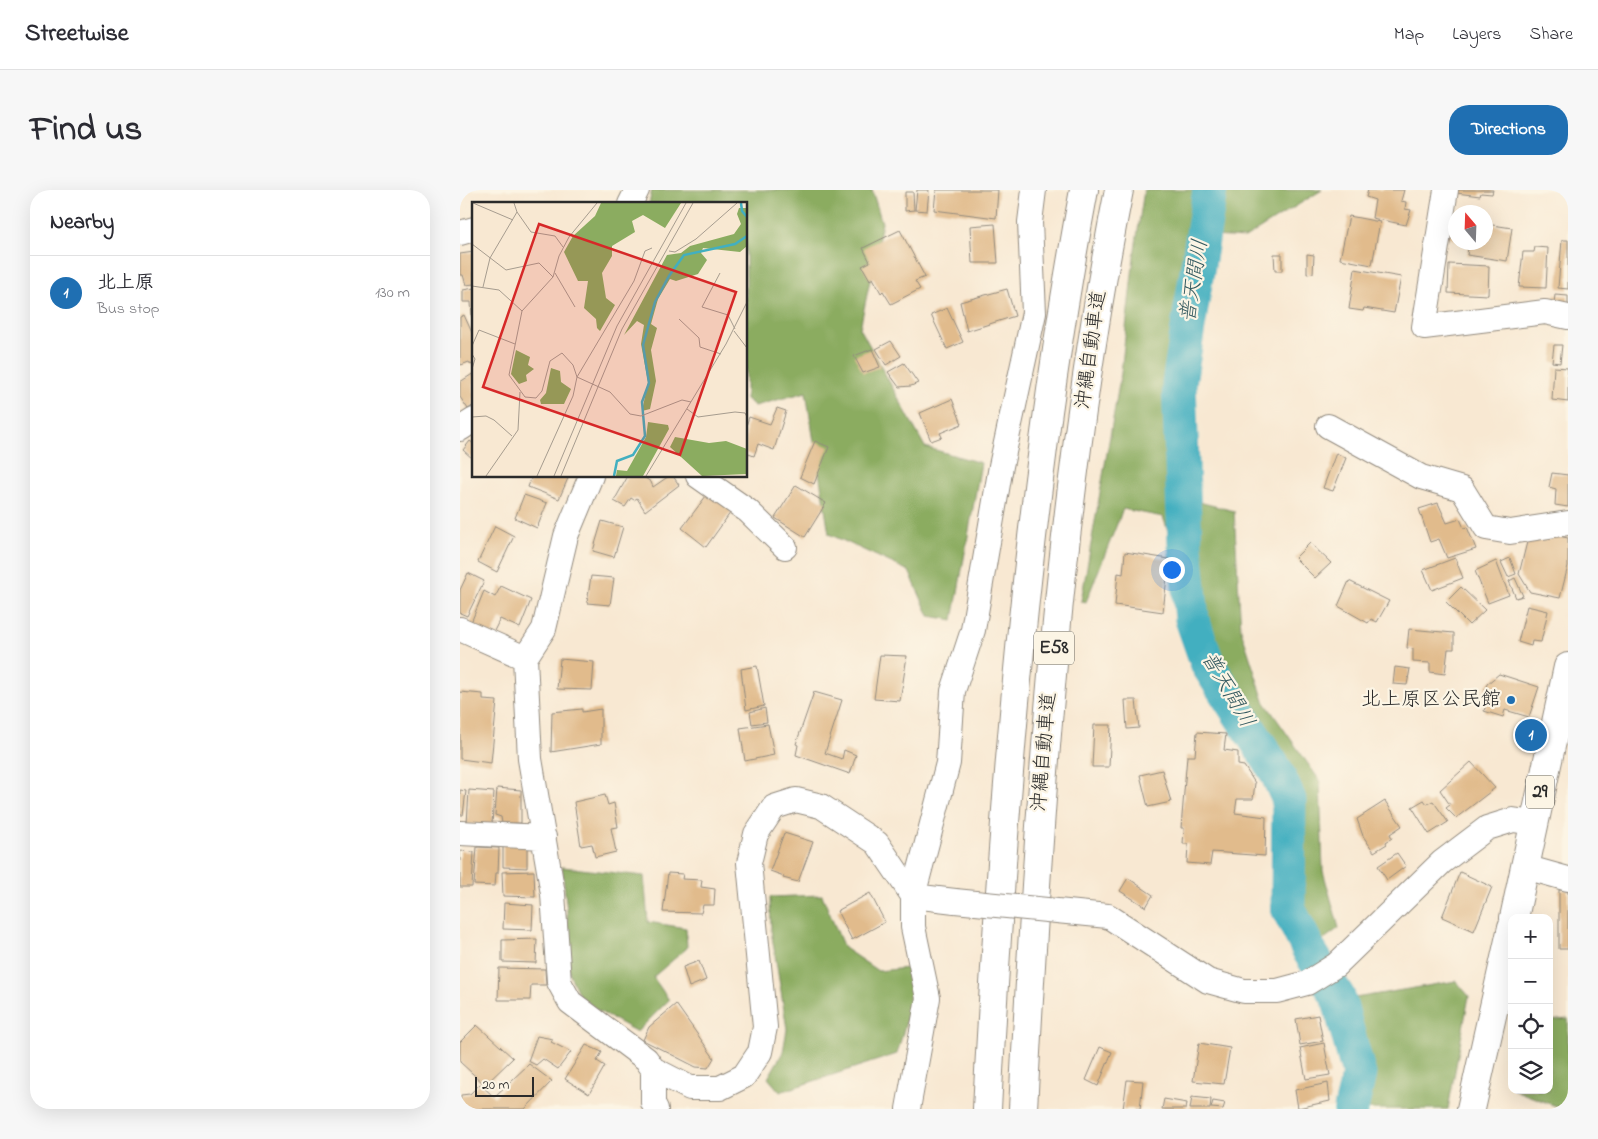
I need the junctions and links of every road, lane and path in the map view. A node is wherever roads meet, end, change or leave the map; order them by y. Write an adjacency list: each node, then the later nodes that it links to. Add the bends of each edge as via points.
1 (637, 190): 6 (street)
2 (1034, 190): 23 (street, via 1030,222 1034,313 1000,466 973,630 953,691 948,763)
3 (1084, 190): 29 (main road, 沖縄自動車道 / E58, via 1046,419 1028,567 1006,814)
4 (1120, 190): 30 (main road, 沖縄自動車道 / E58, via 1106,259 1060,572 1035,882)
5 (1446, 190): 7 (street, via 1424,327 1545,312)
6 (631, 202)
7 (1568, 317)
8 (472, 421): 10 (street)
9 (1328, 426): 13 (street, via 1421,477 1462,489 1486,528 1510,532)
10 (460, 429)
11 (590, 478): 16 (street, via 566,536 544,629)
12 (701, 478): 14 (street, via 748,511)
13 (1568, 523)
14 (785, 547)
15 (460, 629): 16 (street)
16 (525, 658): 20 (street, via 530,759)
17 (1568, 667): 18 (main road, 29)
18 (1533, 823): 21 (main road, 29); 23 (street, bridge, via 1513,820 1487,828 1442,862 1336,965 1307,983 1277,991 1244,991 1208,981 1108,916)
19 (460, 833): 20 (street)
20 (544, 837): 26 (street, via 553,894 560,982 570,1002 646,1059)
21 (1525, 867): 22 (street); 24 (main road, 29)
22 (1568, 879)
23 (913, 896): 26 (street, via 877,843 821,806 796,800 774,807 756,834 749,862 765,1027 760,1052 744,1076 720,1088 690,1088); 28 (street, via 913,928 928,998)
24 (1515, 914)
25 (1508, 945): 31 (main road)
26 (653, 1068): 27 (street, via 653,1103)
27 (656, 1109)
28 (908, 1109)
29 (987, 1109)
30 (1023, 1109)
31 (1471, 1109)

